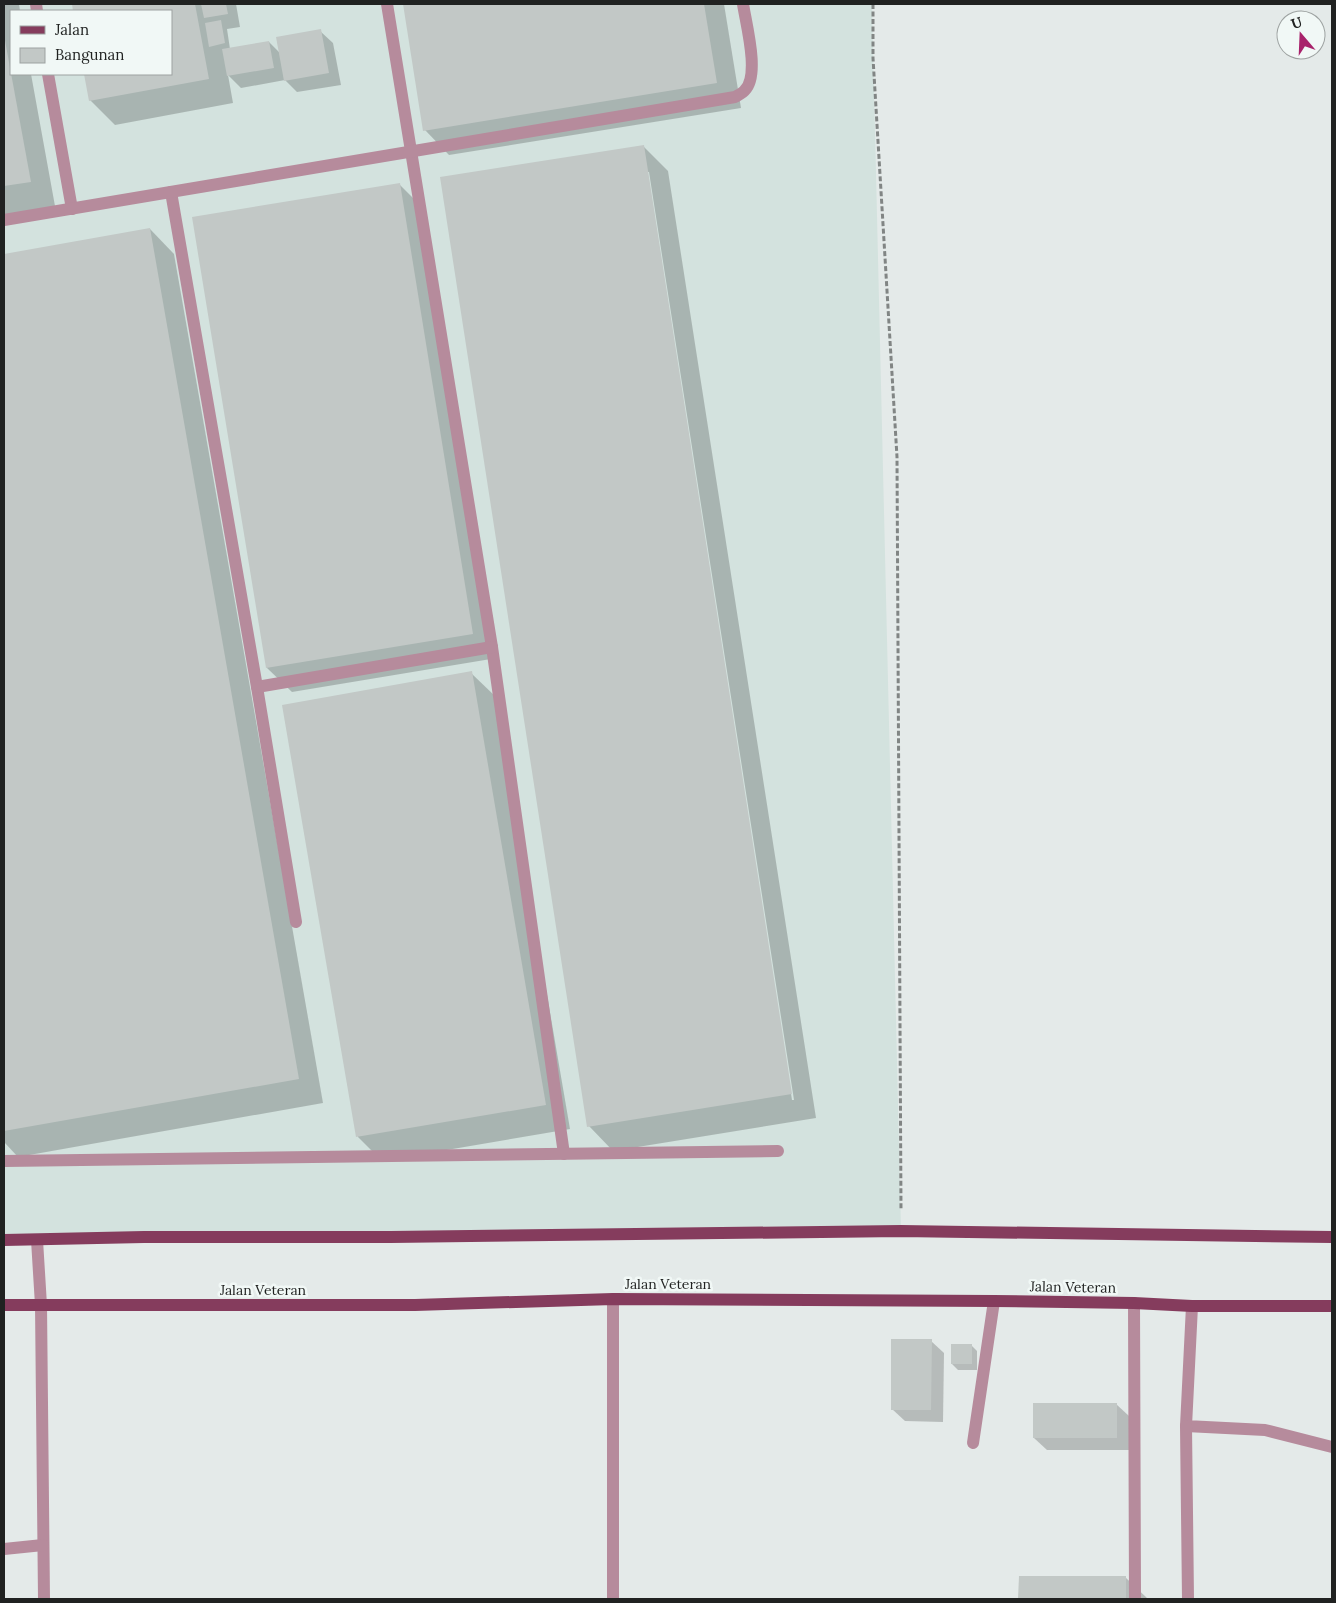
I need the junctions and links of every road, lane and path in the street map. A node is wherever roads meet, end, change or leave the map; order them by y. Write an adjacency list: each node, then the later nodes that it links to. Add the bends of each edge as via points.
1 (387, 4): 5 (street)
2 (743, 4): 5 (street, via 752,77 746,90 735,97)
3 (873, 4): 15 (path, via 873,58 897,457)
4 (48, 75): 7 (street)
5 (411, 152): 6 (street); 9 (street)
6 (171, 192): 7 (street); 10 (street)
7 (72, 209): 8 (street)
8 (4, 220)
9 (492, 647): 10 (street); 13 (street)
10 (257, 688): 11 (street)
11 (296, 922)
12 (778, 1151): 13 (street)
13 (564, 1154): 14 (street)
14 (4, 1161)
15 (901, 1231): 16 (main road); 18 (main road, via 391,1237 144,1236)
16 (1332, 1237)
17 (4, 1240): 18 (main road)
18 (36, 1240): 23 (street)
19 (613, 1299): 20 (main road, Jalan Veteran); 23 (main road, Jalan Veteran, via 415,1306); 32 (street)
20 (994, 1301): 21 (main road, Jalan Veteran); 27 (street)
21 (1134, 1303): 24 (main road, Jalan Veteran); 33 (street)
22 (4, 1305): 23 (main road, Jalan Veteran)
23 (41, 1305): 29 (street)
24 (1192, 1306): 25 (main road, Jalan Veteran); 26 (street)
25 (1332, 1306)
26 (1186, 1426): 28 (street, via 1265,1430); 34 (street)
27 (973, 1443)
28 (1332, 1447)
29 (43, 1545): 30 (street); 31 (street)
30 (4, 1549)
31 (44, 1599)
32 (613, 1599)
33 (1135, 1599)
34 (1188, 1599)

